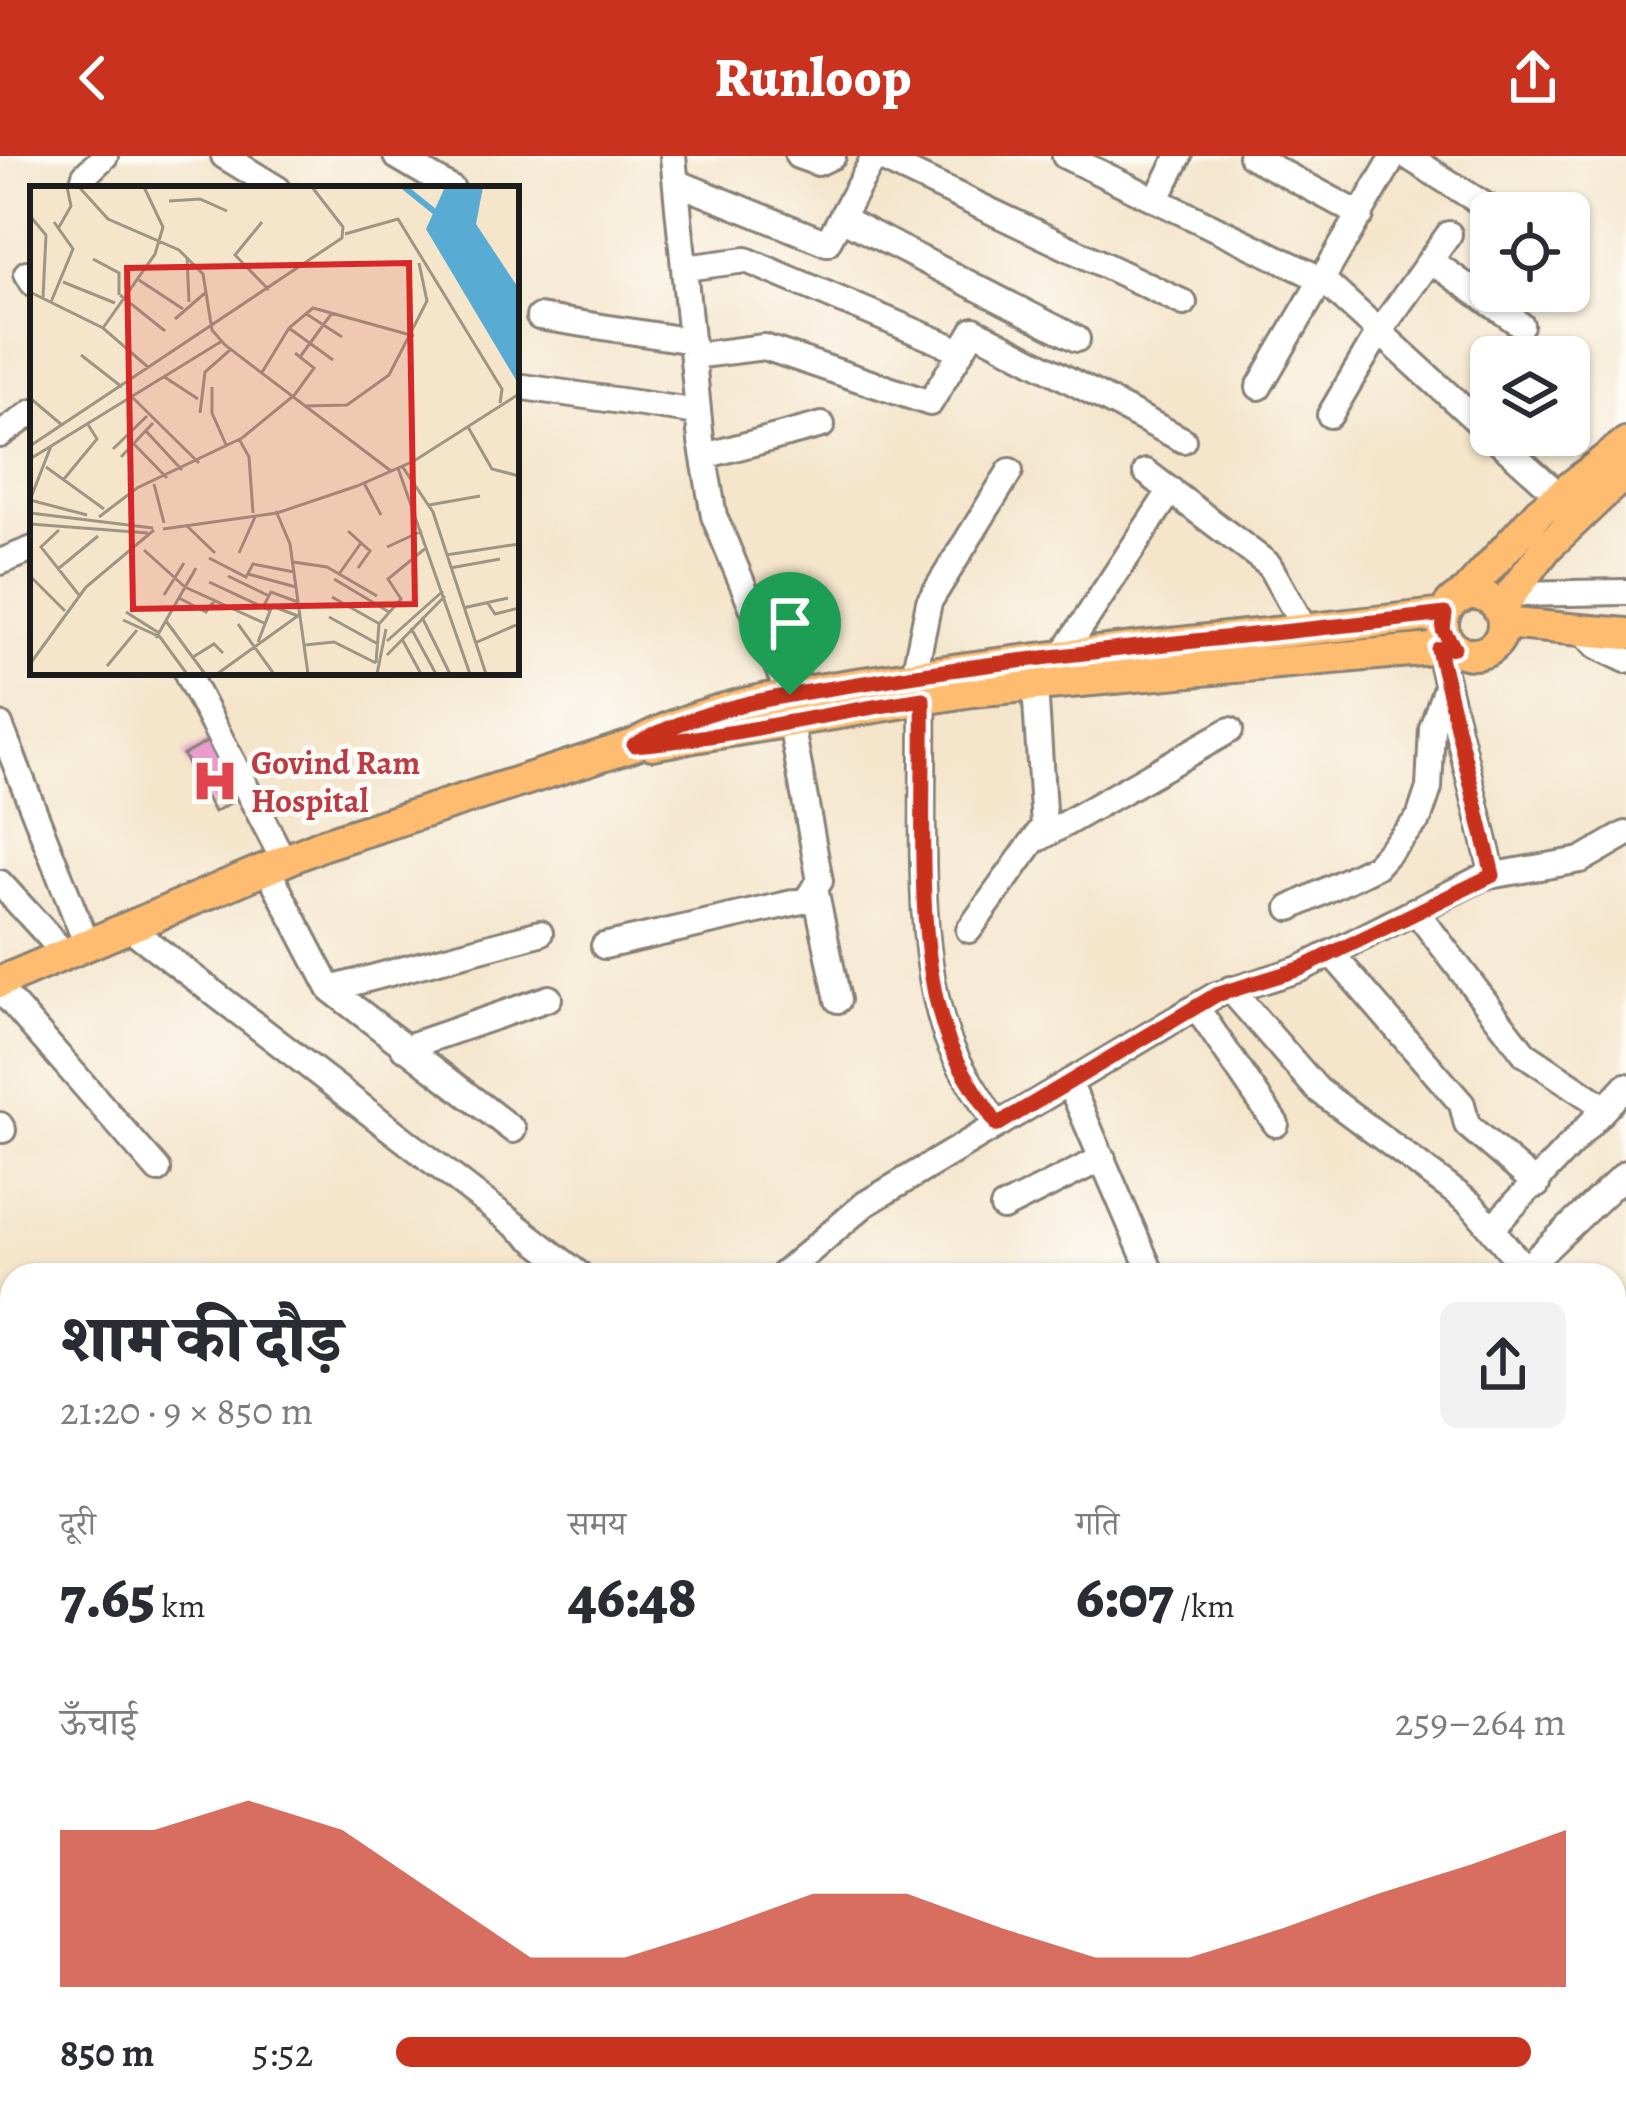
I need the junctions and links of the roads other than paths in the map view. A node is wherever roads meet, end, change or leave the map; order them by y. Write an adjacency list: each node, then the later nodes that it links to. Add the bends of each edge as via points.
1 (105, 156): 14 (street)
2 (396, 156): 16 (street)
3 (673, 156): 13 (street)
4 (798, 156): 5 (street, via 818,163)
5 (833, 156)
6 (875, 156): 20 (street); 25 (street)
7 (1064, 156): 18 (street)
8 (1179, 156): 18 (street)
9 (1252, 156): 19 (street)
10 (1394, 156): 19 (street)
11 (1407, 156): 17 (street)
12 (235, 159): 15 (street)
13 (676, 182): 20 (street, via 822,243); 23 (street)
14 (82, 186)
15 (274, 186)
16 (447, 186)
17 (1470, 196)
18 (1156, 200): 24 (street)
19 (1361, 215): 24 (street)
20 (843, 219): 29 (street)
21 (1449, 234): 22 (street)
22 (1430, 260): 27 (street); 28 (street)
23 (686, 268): 30 (street); 31 (street, via 746,260)
24 (1323, 280): 28 (street); 33 (street)
25 (1184, 303)
26 (539, 317): 30 (street)
27 (1521, 326)
28 (1379, 332): 36 (street); 37 (street)
29 (1077, 339)
30 (693, 349): 31 (street, via 764,347 924,403 935,399); 34 (street)
31 (959, 350): 40 (street, via 979,331)
32 (519, 386): 34 (street)
33 (1259, 387)
34 (698, 412): 42 (street)
35 (30, 414): 39 (street)
36 (1470, 414)
37 (1330, 415)
38 (822, 425): 42 (street)
39 (0, 435)
40 (1183, 440)
41 (1626, 443): 48 (main road)
42 (704, 456): 64 (street, via 714,516)
43 (1516, 456): 48 (street)
44 (1010, 471): 63 (street, via 928,602)
45 (1146, 472): 47 (street)
46 (1626, 472): 53 (main road, via 1546,547)
47 (1171, 490): 55 (street, via 1270,566); 58 (street)
48 (1559, 495): 52 (main road)
49 (30, 551): 50 (street)
50 (0, 562)
51 (1626, 592): 53 (street)
52 (1454, 606): 53 (main road, via 1482,596); 55 (main road); 57 (main road, via 1443,630)
53 (1504, 609): 54 (main road); 57 (main road, via 1498,641 1483,652)
54 (1581, 630): 56 (main road); 59 (street)
55 (1306, 631): 58 (main road)
56 (1626, 634)
57 (1446, 648): 61 (street); 62 (main road)
58 (1061, 657): 63 (main road)
59 (1626, 660)
60 (188, 676): 69 (street)
61 (1447, 684): 70 (street); 73 (street, via 1419,818 1376,866)
62 (1035, 686): 63 (main road); 68 (street)
63 (919, 687): 64 (main road); 92 (street, via 927,922 943,1021)
64 (792, 710): 69 (main road, via 674,724 634,745); 72 (street)
65 (0, 725): 79 (street)
66 (1230, 730): 68 (street)
67 (1626, 834): 70 (street, via 1581,860)
68 (1040, 838): 76 (street)
69 (275, 864): 75 (main road); 82 (street)
70 (1493, 875): 74 (street)
71 (0, 883): 79 (street)
72 (816, 893): 78 (street); 85 (street)
73 (1290, 908)
74 (1415, 910): 80 (street); 90 (street, via 1525,1054)
75 (127, 926): 79 (main road); 100 (street)
76 (968, 930)
77 (540, 933): 82 (street)
78 (604, 946)
79 (76, 950): 81 (main road)
80 (1331, 953): 83 (street); 97 (street, via 1462,1104 1467,1125)
81 (0, 985): 95 (street)
82 (330, 989): 87 (street)
83 (1230, 989): 86 (street); 99 (street, via 1317,1089 1448,1184)
84 (548, 998): 87 (street)
85 (838, 1000)
86 (1196, 1007): 88 (street); 91 (street)
87 (404, 1048): 93 (street)
88 (1070, 1082): 92 (street); 94 (street)
89 (1626, 1086): 90 (street)
90 (1604, 1107): 97 (street)
91 (1276, 1124)
92 (997, 1125): 101 (street, via 851,1214)
93 (513, 1130)
94 (1103, 1158): 98 (street); 102 (street)
95 (158, 1171)
96 (1626, 1173): 104 (street)
97 (1537, 1185): 99 (street)
98 (1003, 1208)
99 (1492, 1228): 103 (street)
100 (564, 1263)
101 (796, 1263)
102 (1147, 1263)
103 (1520, 1263)
104 (1536, 1263)

